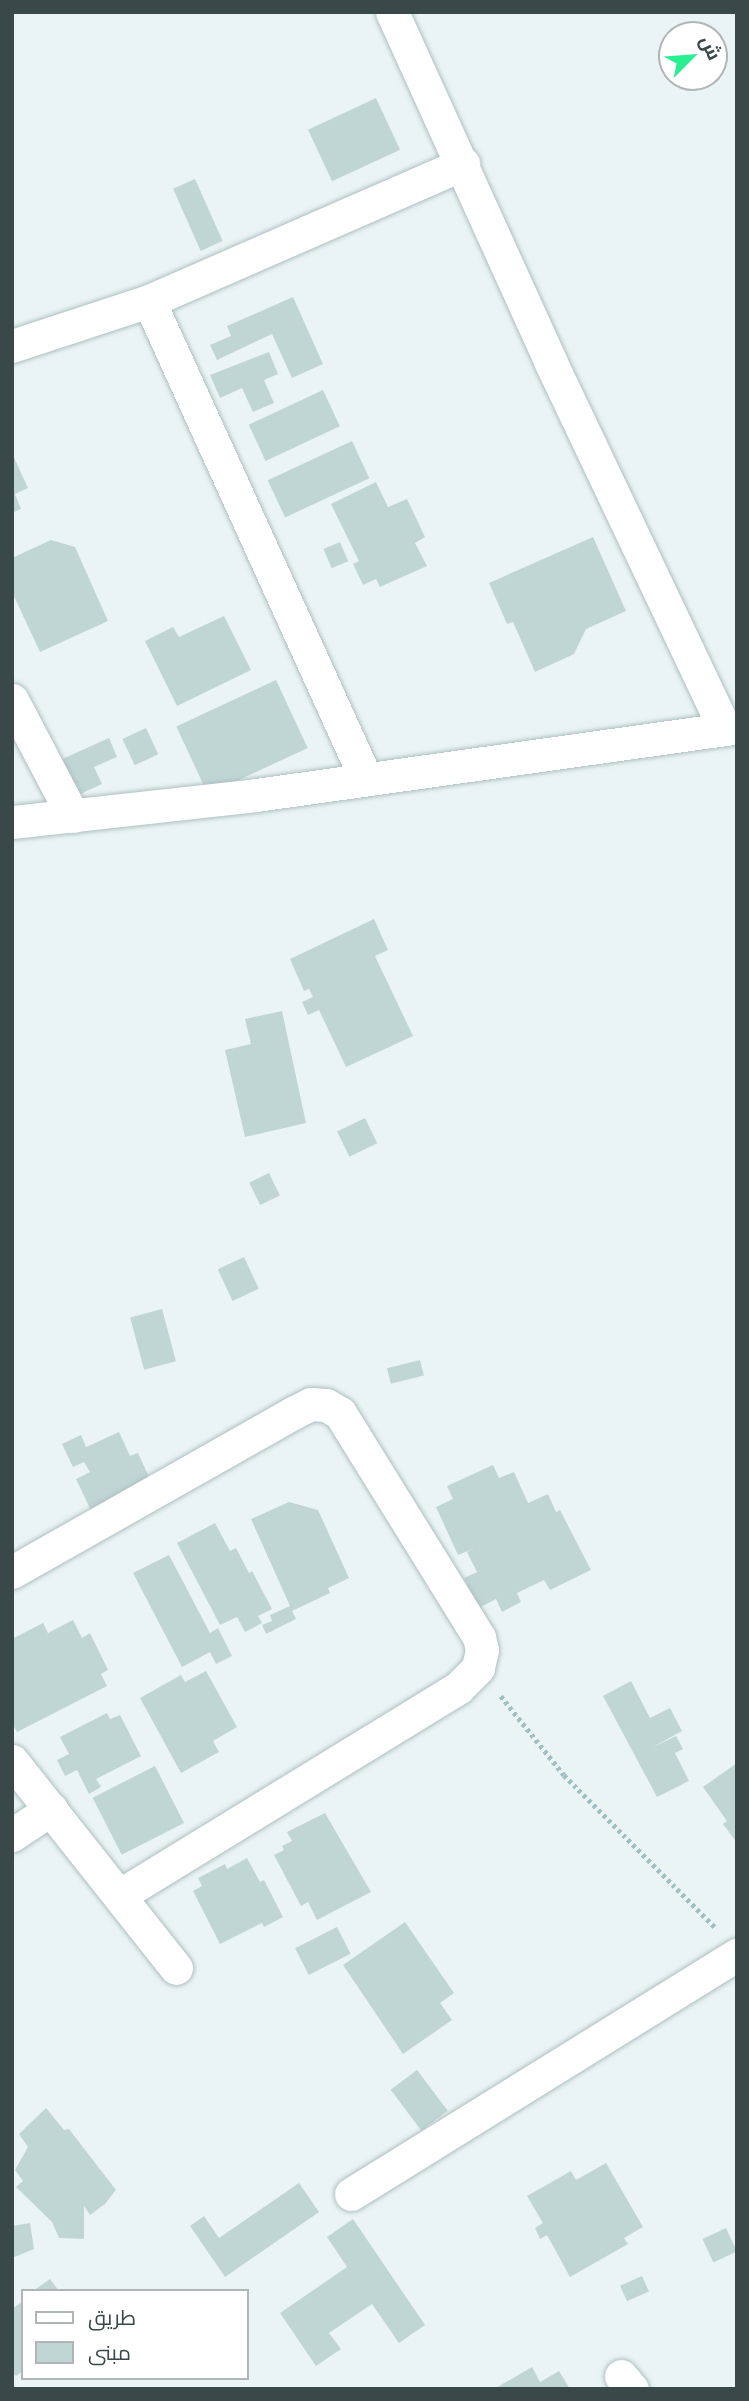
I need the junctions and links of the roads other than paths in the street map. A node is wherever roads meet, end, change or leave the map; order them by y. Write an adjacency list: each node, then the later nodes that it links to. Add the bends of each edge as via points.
1 (392, 12): 2 (street)
2 (463, 164): 3 (street); 6 (street, via 551,363)
3 (149, 301): 4 (street); 7 (street)
4 (12, 346)
5 (12, 700): 8 (street)
6 (730, 727): 7 (street)
7 (366, 779): 8 (street)
8 (73, 816): 9 (street)
9 (12, 822)
10 (12, 1572): 14 (street, via 293,1413 312,1404 326,1405 340,1413 479,1637 478,1668 458,1688)
11 (12, 1760): 12 (street)
12 (51, 1809): 13 (street); 14 (street)
13 (12, 1835)
14 (120, 1895): 16 (street)
15 (727, 1942): 17 (street)
16 (176, 1968)
17 (351, 2194)

